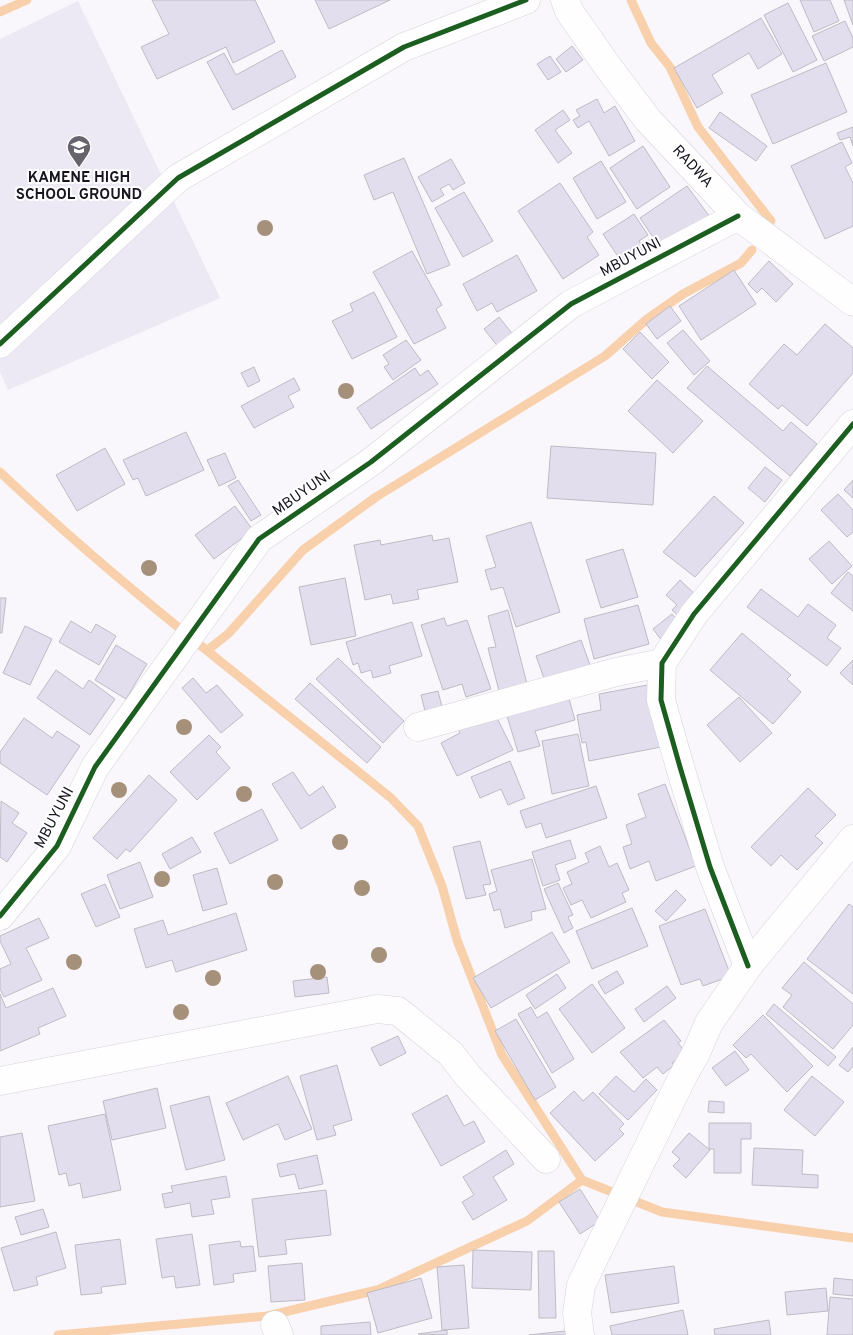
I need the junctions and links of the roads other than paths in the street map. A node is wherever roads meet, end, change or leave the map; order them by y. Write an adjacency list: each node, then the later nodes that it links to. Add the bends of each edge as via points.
1 (526, 0): 5 (street, via 404,47 178,178)
2 (565, 0): 3 (street, RADWA, via 569,11 648,120)
3 (738, 216): 4 (street, RADWA); 10 (street, MBUYUNI, via 571,304 371,462 259,539 95,767 57,846)
4 (853, 302)
5 (0, 344)
6 (853, 424): 7 (street, via 694,614)
7 (662, 663): 8 (street, via 616,672); 11 (street, via 661,700 677,758 710,867)
8 (418, 727)
9 (853, 839): 11 (street)
10 (0, 916)
11 (748, 966): 14 (street, via 709,1022 581,1285 577,1313)
12 (0, 1081): 13 (street, via 377,1008 398,1011 451,1054)
13 (546, 1159)
14 (580, 1335)

